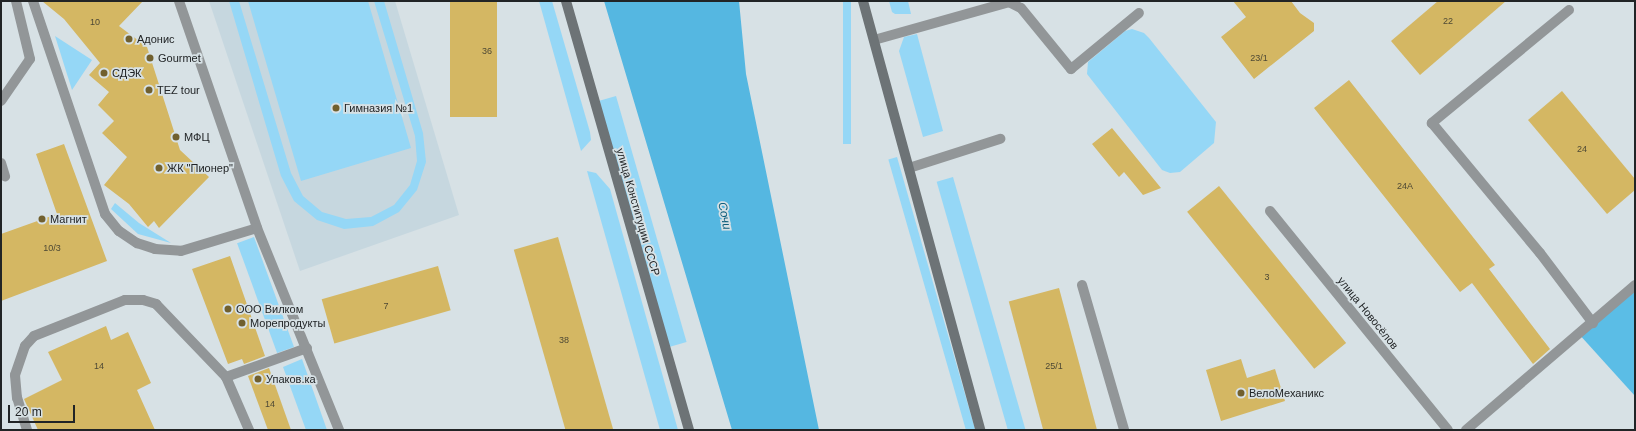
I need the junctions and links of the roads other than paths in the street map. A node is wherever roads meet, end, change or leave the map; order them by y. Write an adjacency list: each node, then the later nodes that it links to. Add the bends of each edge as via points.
1 (16, 1): 9 (street, via 30,58)
2 (33, 1): 15 (street, via 106,214 119,231 137,243 155,249 181,250)
3 (179, 1): 15 (street)
4 (566, 1): 24 (street, улица Конституции СССР)
5 (863, 1): 8 (street)
6 (1569, 10): 18 (street, via 1432,123 1540,253)
7 (1139, 13): 8 (street, via 1071,69 1021,8 1009,2)
8 (874, 40): 12 (street)
9 (1, 101)
10 (1000, 139): 12 (street)
11 (1, 163): 13 (street)
12 (909, 168): 25 (street)
13 (5, 176)
14 (1270, 211): 27 (street, улица Новосёлов)
15 (257, 228): 19 (street)
16 (1082, 285): 26 (street)
17 (1635, 285): 18 (street)
18 (1593, 322): 28 (street)
19 (307, 348): 20 (street); 23 (street)
20 (226, 377): 21 (street, via 156,304 143,300 125,300 34,336 25,346 15,375 17,398); 22 (street)
21 (27, 430)
22 (249, 430)
23 (339, 430)
24 (689, 430)
25 (980, 430)
26 (1124, 430)
27 (1448, 430)
28 (1466, 430)

